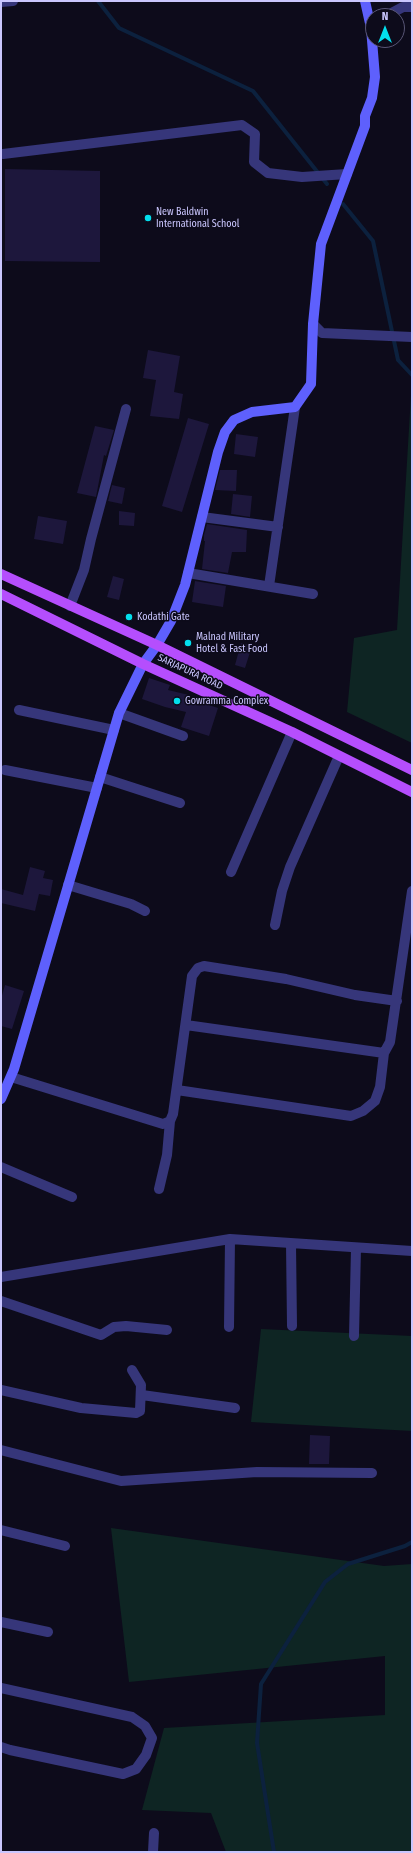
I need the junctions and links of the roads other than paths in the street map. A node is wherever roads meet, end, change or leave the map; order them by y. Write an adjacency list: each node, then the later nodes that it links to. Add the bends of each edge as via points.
1 (13, 1): 2 (street)
2 (1, 2)
3 (412, 7): 4 (street)
4 (401, 8)
5 (373, 48): 7 (street, via 375,77 372,98 365,126)
6 (3, 154): 7 (street, via 242,125 255,134 254,162 268,173 302,177)
7 (347, 174): 8 (street, via 321,244)
8 (314, 324): 9 (street, via 322,333); 10 (street, via 311,384)
9 (412, 337)
10 (295, 407): 12 (street, via 252,412 234,420 225,432 218,452); 13 (street)
11 (126, 409): 19 (street, via 84,570)
12 (202, 517): 13 (street); 14 (street)
13 (278, 527): 16 (street)
14 (188, 573): 16 (street); 20 (street, via 171,621)
15 (1, 574): 19 (main road, SARJAPURA ROAD)
16 (269, 586): 18 (street)
17 (1, 594): 21 (main road, SARJAPURA ROAD)
18 (314, 594)
19 (70, 606): 20 (main road, SARJAPURA ROAD)
20 (157, 645): 21 (street); 29 (main road, SARJAPURA ROAD)
21 (143, 664): 23 (street); 25 (main road, SARJAPURA ROAD)
22 (19, 710): 24 (street)
23 (119, 713): 24 (street); 26 (street)
24 (114, 730): 30 (street)
25 (292, 732): 27 (main road, SARJAPURA ROAD); 34 (street)
26 (183, 736)
27 (339, 756): 32 (main road, SARJAPURA ROAD); 38 (street, via 290,867)
28 (5, 770): 31 (street)
29 (412, 770)
30 (100, 777): 31 (street); 33 (street)
31 (97, 788): 35 (street)
32 (412, 792)
33 (180, 803)
34 (231, 872)
35 (68, 885): 37 (street, via 131,904); 42 (street)
36 (412, 891): 39 (street)
37 (145, 911)
38 (275, 925)
39 (396, 1001): 40 (street, via 355,995 293,980 204,966 195,970 192,976); 41 (street, via 390,1042)
40 (186, 1025): 41 (street); 43 (street)
41 (384, 1053): 43 (street, via 380,1087 375,1101 363,1111 351,1116)
42 (11, 1077): 44 (street); 45 (street, via 163,1124)
43 (177, 1090): 45 (street, via 174,1114)
44 (2, 1096)
45 (170, 1121): 47 (street)
46 (1, 1167): 48 (street)
47 (160, 1189)
48 (72, 1197)
49 (230, 1239): 50 (street); 53 (street); 56 (street)
50 (291, 1244): 51 (street); 55 (street)
51 (356, 1248): 52 (street); 58 (street)
52 (412, 1251)
53 (1, 1277)
54 (1, 1301): 57 (street, via 101,1335 114,1327 126,1326)
55 (292, 1326)
56 (228, 1327)
57 (167, 1330)
58 (354, 1336)
59 (132, 1370): 61 (street, via 141,1385)
60 (1, 1390): 61 (street, via 81,1408 136,1413 140,1411)
61 (142, 1395): 62 (street)
62 (235, 1408)
63 (1, 1450): 64 (street, via 121,1481 257,1472)
64 (372, 1473)
65 (1, 1530): 66 (street)
66 (65, 1546)
67 (1, 1622): 68 (street)
68 (48, 1632)
69 (1, 1688): 70 (street, via 132,1717 145,1726 152,1738 146,1755 136,1769 123,1774)
70 (1, 1747)
71 (154, 1833): 72 (street)
72 (153, 1852)

